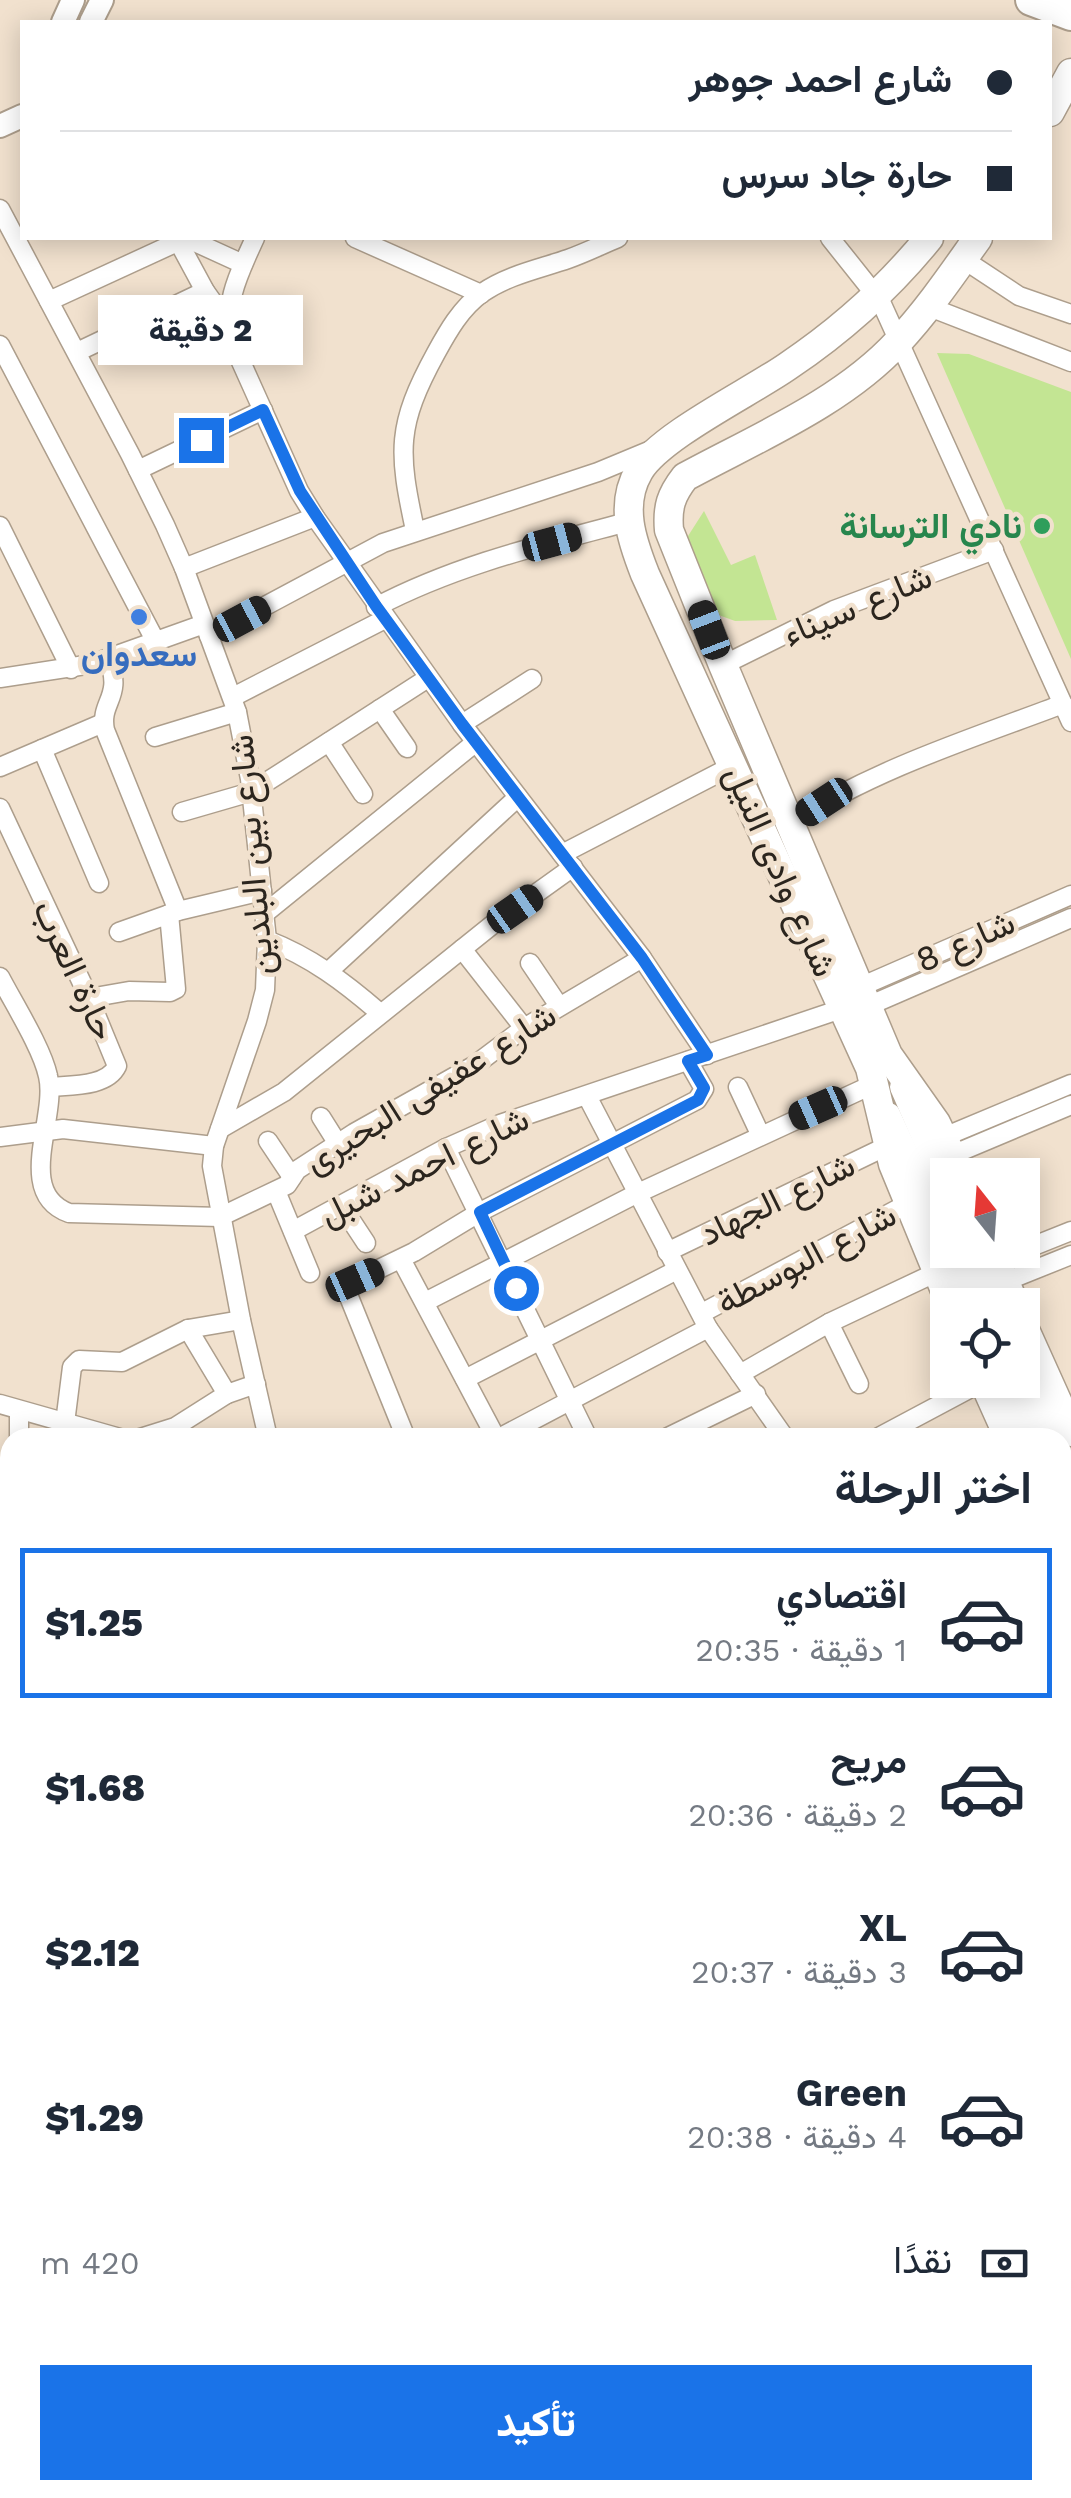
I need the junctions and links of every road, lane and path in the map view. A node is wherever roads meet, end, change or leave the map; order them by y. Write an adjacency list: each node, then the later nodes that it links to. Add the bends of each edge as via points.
1 (1037, 9): 2 (main road)
2 (1071, 16)
3 (1071, 74): 4 (main road)
4 (1052, 108)
5 (0, 209): 17 (street, شارع بين البلدين)
6 (254, 240): 13 (street)
7 (360, 240): 16 (street)
8 (613, 240): 16 (street)
9 (832, 240): 15 (street)
10 (927, 240): 15 (main road)
11 (178, 241): 13 (street, via 195,240); 14 (street); 17 (street)
12 (970, 248): 18 (main road); 19 (street, via 1018,296)
13 (244, 264): 20 (street)
14 (205, 292): 20 (street); 23 (street)
15 (876, 293): 21 (street); 25 (main road)
16 (481, 294): 33 (street, via 450,329 410,404 402,472)
17 (49, 301): 23 (street, شارع بين البلدين)
18 (927, 306): 21 (main road); 24 (street)
19 (1071, 314)
20 (227, 322): 26 (street)
21 (897, 343): 27 (main road, via 860,376); 34 (street)
22 (0, 345): 41 (street)
23 (77, 352): 29 (street, شارع بين البلدين)
24 (1071, 362)
25 (750, 391): 27 (main road); 28 (main road)
26 (263, 410): 29 (street); 30 (street)
27 (772, 429): 35 (main road, شارع وادى النيل, via 685,477 673,492 667,511)
28 (660, 446): 31 (main road, شارع وادى النيل, via 638,472); 33 (street)
29 (138, 470): 37 (street, شارع بين البلدين)
30 (315, 517): 36 (street); 37 (street)
31 (628, 522): 38 (main road, شارع وادى النيل); 39 (street, via 476,562 441,575)
32 (1, 530): 44 (street)
33 (415, 530): 36 (street)
34 (994, 550): 43 (street, شارع سيناء, via 834,610); 50 (street)
35 (681, 559): 38 (main road); 43 (main road, شارع وادى النيل)
36 (345, 561): 39 (street); 40 (street)
37 (184, 568): 40 (street, شارع بين البلدين)
38 (645, 574): 58 (main road, شارع وادى النيل)
39 (381, 613): 46 (street); 48 (street)
40 (206, 630): 41 (street); 48 (street, شارع بين البلدين)
41 (156, 642): 42 (street)
42 (108, 658): 44 (street); 51 (street, via 115,686)
43 (723, 666): 65 (main road, شارع وادى النيل)
44 (71, 669): 45 (street)
45 (0, 678)
46 (428, 678): 49 (street); 52 (street)
47 (532, 679): 52 (street)
48 (235, 704): 53 (street); 60 (street, شارع بين البلدين)
49 (380, 709): 54 (street); 56 (street)
50 (1067, 713): 65 (street, via 904,763)
51 (103, 724): 57 (street); 70 (street)
52 (462, 724): 55 (street)
53 (154, 737)
54 (329, 742): 60 (street); 61 (street)
55 (476, 742): 62 (street); 71 (street)
56 (407, 748)
57 (42, 749): 59 (street); 67 (street)
58 (734, 766): 66 (street); 81 (main road, شارع وادى النيل)
59 (0, 767)
60 (251, 792): 64 (street); 68 (street, شارع بين البلدين)
61 (363, 794)
62 (518, 797): 66 (street); 78 (street)
63 (0, 808): 80 (street, حارة العرب)
64 (182, 812)
65 (791, 823): 81 (main road, شارع وادى النيل)
66 (568, 861): 75 (street); 76 (street)
67 (99, 883)
68 (262, 892): 70 (street); 71 (street, شارع بين البلدين)
69 (1071, 895): 81 (street, شارع 8)
70 (174, 912): 73 (street); 80 (street, via 176,989)
71 (264, 914): 74 (street, شارع بين البلدين)
72 (1071, 918): 81 (street, شارع 8)
73 (119, 932)
74 (267, 940): 78 (street); 98 (street, شارع بين البلدين, via 257,1021)
75 (462, 949): 83 (street); 84 (street)
76 (642, 958): 82 (street, شارع عفيفى البحيرى); 85 (street)
77 (530, 963): 82 (street)
78 (328, 971): 83 (street)
79 (0, 976): 90 (street)
80 (89, 998): 90 (street, حارة العرب, via 114,1057 113,1075)
81 (856, 1001): 85 (street, شارع احمد شبل); 86 (main road, شارع وادى النيل); 88 (main road, شارع وادى النيل)
82 (558, 1006): 84 (street, شارع عفيفى البحيرى)
83 (380, 1013): 98 (street)
84 (524, 1028): 101 (street, شارع عفيفى البحيرى, via 475,1065)
85 (707, 1055): 87 (street, شارع احمد شبل)
86 (888, 1055): 104 (main road, شارع وادى النيل); 105 (street)
87 (688, 1061): 92 (street, شارع احمد شبل); 100 (street, via 702,1096)
88 (876, 1083): 96 (street); 102 (main road, شارع وادى النيل); 110 (street)
89 (1071, 1084): 104 (street)
90 (50, 1088): 95 (street)
91 (738, 1088): 96 (street)
92 (587, 1096): 100 (street); 103 (street, شارع احمد شبل)
93 (1071, 1105): 104 (street)
94 (320, 1117): 101 (street)
95 (44, 1129): 97 (street); 98 (street); 113 (street, via 42,1182 55,1208 69,1214)
96 (760, 1134): 108 (street)
97 (0, 1137)
98 (217, 1138): 113 (street, شارع بين البلدين, via 212,1166)
99 (268, 1141): 106 (street)
100 (610, 1143): 108 (street); 112 (street)
101 (338, 1144): 106 (street, شارع عفيفى البحيرى)
102 (887, 1146): 109 (main road, شارع وادى النيل); 118 (street, شارع الجهاد)
103 (446, 1148): 111 (street, شارع احمد شبل); 112 (street)
104 (952, 1156)
105 (932, 1158)
106 (292, 1177): 107 (street, شارع عفيفى البحيرى)
107 (276, 1190): 113 (street, شارع عفيفى البحيرى); 114 (street)
108 (636, 1194): 118 (street); 121 (street)
109 (909, 1203): 116 (main road, شارع وادى النيل); 128 (street, شارع البوسطة)
110 (930, 1203)
111 (341, 1205): 114 (street, شارع احمد شبل); 117 (street)
112 (480, 1212): 120 (street); 121 (street)
113 (220, 1217): 127 (street, شارع بين البلدين)
114 (293, 1231): 124 (street)
115 (1071, 1231): 125 (street)
116 (930, 1238)
117 (366, 1242)
118 (667, 1252): 123 (street)
119 (1071, 1255): 125 (street)
120 (401, 1260): 126 (street); 151 (street, via 348,1284 347,1292)
121 (504, 1262): 126 (street); 131 (street)
122 (931, 1268): 129 (street)
123 (676, 1270): 128 (street); 131 (street)
124 (310, 1272)
125 (995, 1276)
126 (425, 1302): 134 (street)
127 (241, 1320): 130 (street); 135 (street, شارع بين البلدين)
128 (705, 1320): 133 (street); 143 (street, شارع البوسطة)
129 (830, 1323): 133 (street); 136 (street)
130 (188, 1329): 137 (street); 146 (street, via 122,1362 75,1363)
131 (540, 1339): 134 (street); 143 (street)
132 (1040, 1363): 161 (main road)
133 (740, 1374): 138 (street)
134 (465, 1379): 152 (street)
135 (256, 1384): 137 (street); 150 (street, شارع بين البلدين)
136 (860, 1384)
137 (227, 1394): 149 (street)
138 (756, 1394): 155 (street); 156 (street)
139 (952, 1398): 157 (street)
140 (991, 1398): 158 (main road)
141 (1017, 1398): 159 (street)
142 (1035, 1398): 160 (street)
143 (571, 1401): 153 (street, شارع البوسطة); 154 (street)
144 (0, 1404): 145 (street)
145 (19, 1410): 146 (street); 147 (street)
146 (65, 1424): 148 (street)
147 (19, 1428)
148 (79, 1428)
149 (172, 1428)
150 (266, 1428)
151 (402, 1428)
152 (492, 1428)
153 (517, 1428)
154 (583, 1428)
155 (686, 1428)
156 (773, 1428)
157 (896, 1428)
158 (1004, 1428)
159 (1031, 1428)
160 (1048, 1428)
161 (1069, 1428)

